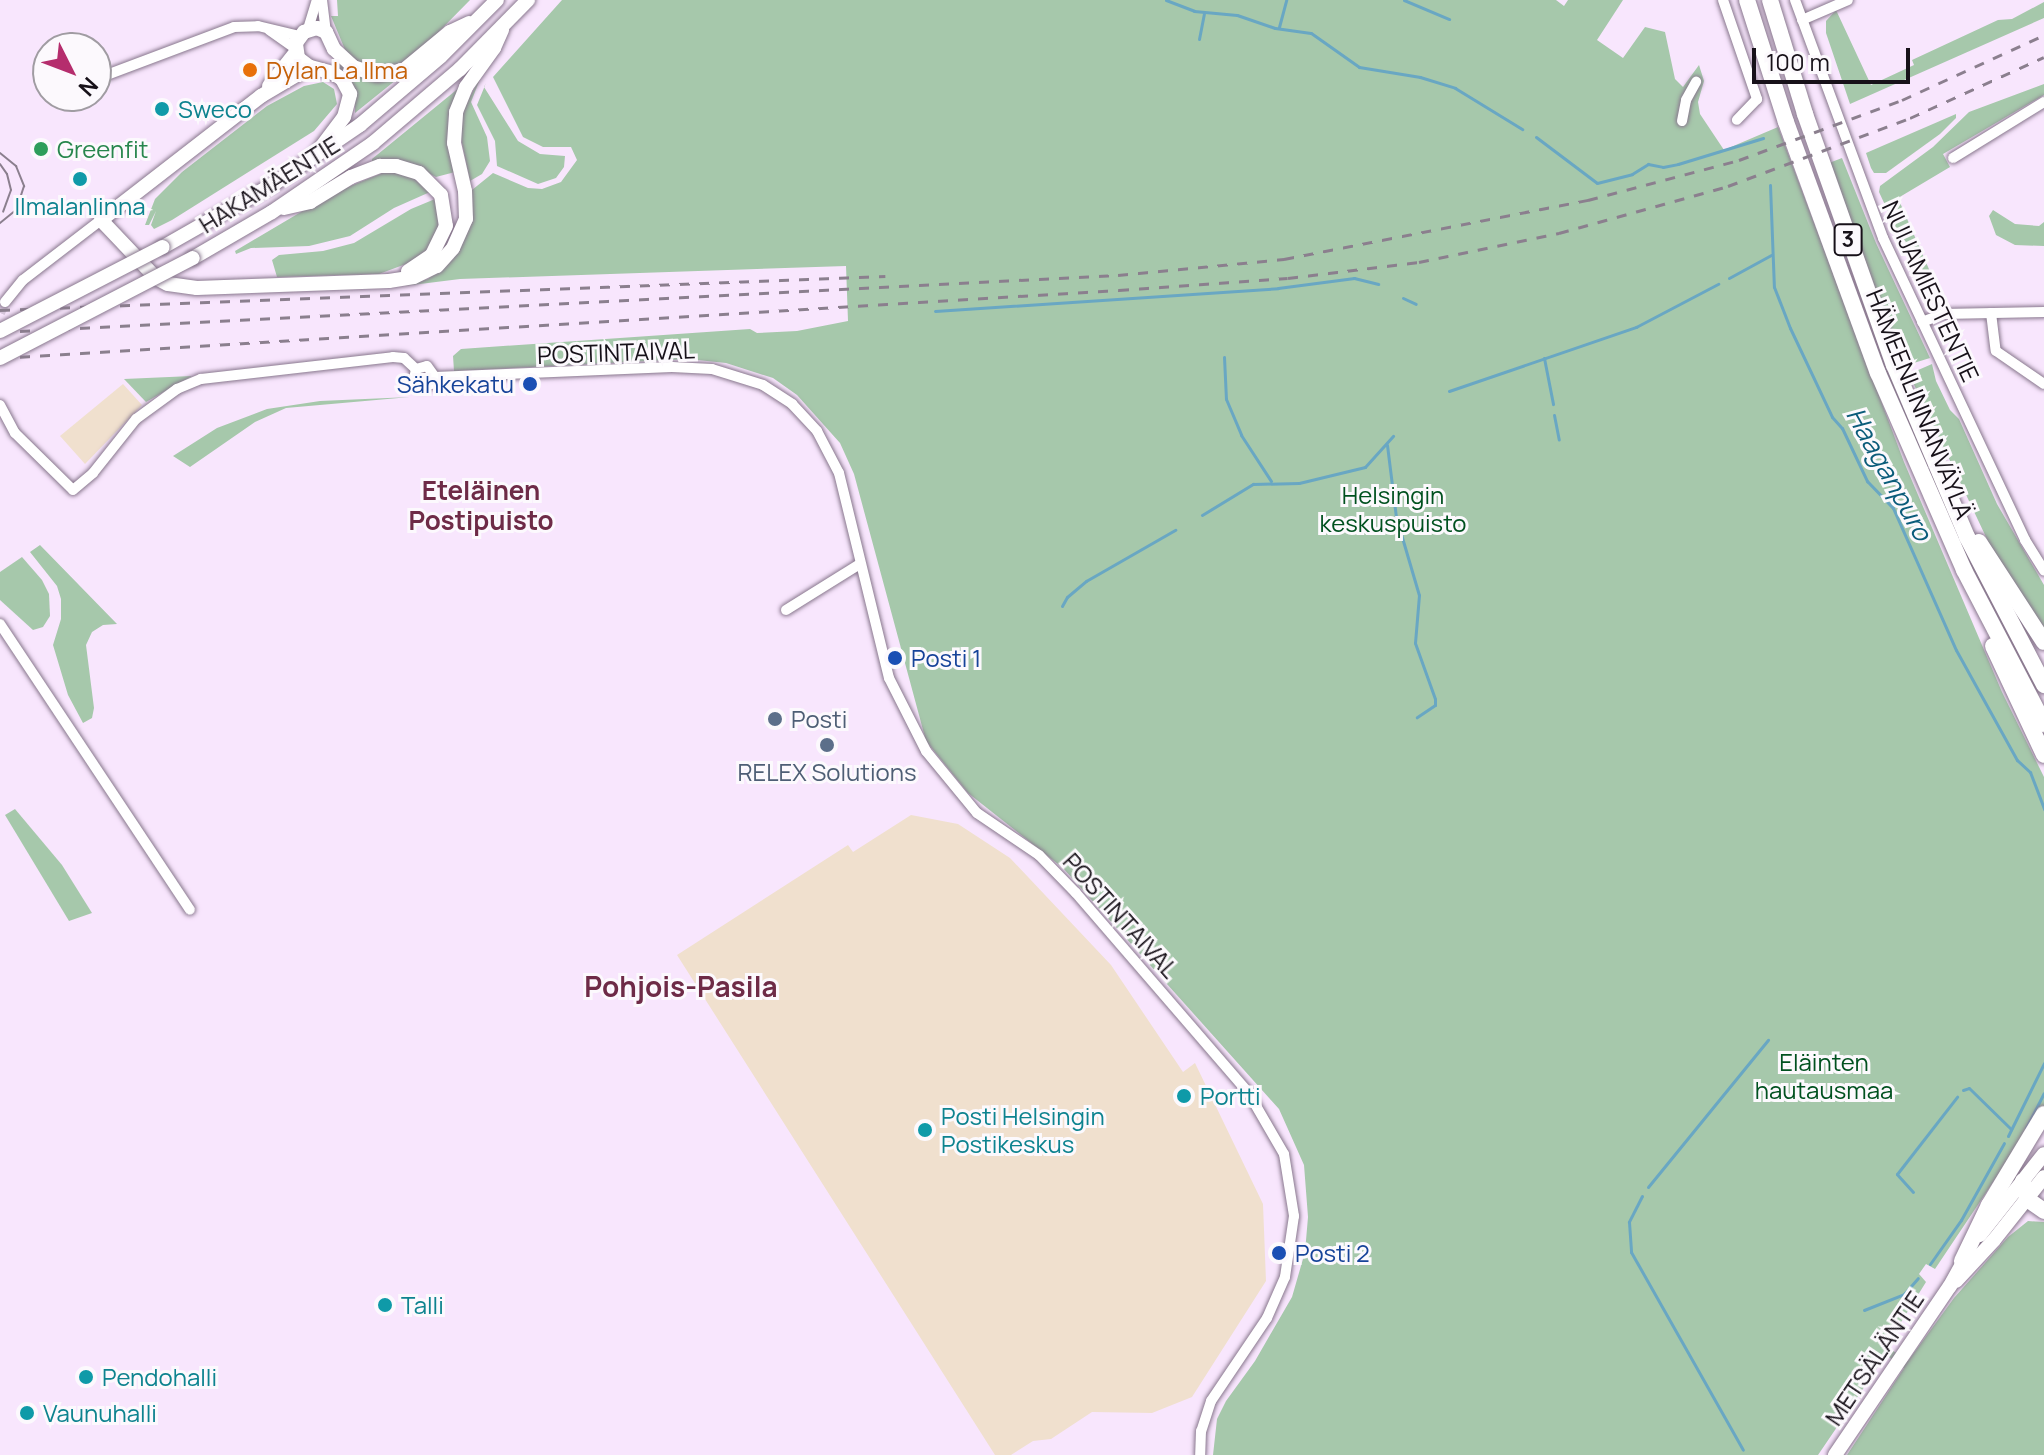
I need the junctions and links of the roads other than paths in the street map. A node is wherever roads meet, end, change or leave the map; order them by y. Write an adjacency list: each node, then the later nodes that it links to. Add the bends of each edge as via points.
1 (319, 0): 12 (street); 13 (street)
2 (497, 0): 9 (main road, HAKAMÄENTIE)
3 (528, 0): 11 (main road, HAKAMÄENTIE)
4 (1723, 0): 20 (street, via 1757,99)
5 (1747, 0): 40 (highway, HÄMEENLINNANVÄYLÄ / 3, via 1878,373)
6 (1770, 0): 37 (highway, HÄMEENLINNANVÄYLÄ / 3, via 1845,233)
7 (1795, 0): 10 (street, NUIJAMIESTENTIE)
8 (1848, 0): 10 (street)
9 (480, 18): 14 (main road, via 450,32 394,74 361,72); 22 (main road, HAKAMÄENTIE, via 402,91)
10 (1802, 20): 30 (street, NUIJAMIESTENTIE, via 1865,196)
11 (502, 30): 24 (main road, HAKAMÄENTIE, via 373,143); 26 (main road, via 456,112 454,143 466,199 461,234 443,260 414,277)
12 (326, 32): 13 (main road); 14 (main road)
13 (299, 41): 15 (main road); 16 (street, via 247,25 234,27); 18 (main road)
14 (334, 49): 15 (main road, via 328,63)
15 (313, 67): 18 (main road); 22 (main road, via 342,79 350,102)
16 (112, 73)
17 (1696, 82): 21 (street)
18 (261, 96): 25 (main road)
19 (2044, 102): 23 (street)
20 (1737, 120)
21 (1682, 121)
22 (314, 158): 31 (main road, HAKAMÄENTIE, bridge, via 163,247)
23 (1953, 158)
24 (272, 212): 26 (main road, via 310,202 380,166 412,169 432,182 445,205 444,234 432,255 413,269); 32 (main road, HAKAMÄENTIE, bridge)
25 (101, 220): 26 (main road, via 168,284 197,288); 27 (street, via 23,280)
26 (370, 281)
27 (5, 302)
28 (2044, 312): 29 (street)
29 (1991, 313): 30 (street, via 1943,314); 35 (street, via 1996,351)
30 (1922, 322): 39 (street, NUIJAMIESTENTIE)
31 (0, 331)
32 (0, 358)
33 (416, 369): 34 (street, POSTINTAIVAL, via 427,366); 34 (street, POSTINTAIVAL, via 414,379 420,386); 36 (street, POSTINTAIVAL, via 404,358 393,357 201,379 177,389 136,419 73,490 15,433)
34 (435, 377): 38 (street, POSTINTAIVAL, via 696,367 746,378 780,395 817,431 839,473)
35 (2044, 384)
36 (0, 405)
37 (1949, 495): 43 (highway); 44 (highway, HÄMEENLINNANVÄYLÄ / 3)
38 (860, 564): 41 (street); 56 (street, POSTINTAIVAL, via 889,678 926,751 977,813 1039,855 1076,893 1248,1092 1284,1154 1294,1216 1285,1277 1267,1318 1211,1401)
39 (2044, 570)
40 (1978, 599): 45 (highway, HÄMEENLINNANVÄYLÄ / 3); 46 (highway, via 2000,667)
41 (786, 610)
42 (0, 624): 47 (street)
43 (2044, 642)
44 (2044, 685)
45 (2044, 724)
46 (2044, 755)
47 (190, 910)
48 (2044, 1114): 54 (highway)
49 (2044, 1154): 51 (main road, METSÄLÄNTIE)
50 (2044, 1177): 52 (main road, METSÄLÄNTIE)
51 (2023, 1181): 52 (highway); 54 (main road, METSÄLÄNTIE)
52 (2027, 1199): 53 (highway); 55 (main road, METSÄLÄNTIE)
53 (2044, 1211)
54 (1962, 1261): 55 (main road, METSÄLÄNTIE)
55 (1950, 1286): 57 (main road, METSÄLÄNTIE)
56 (1200, 1455)
57 (1835, 1455)

